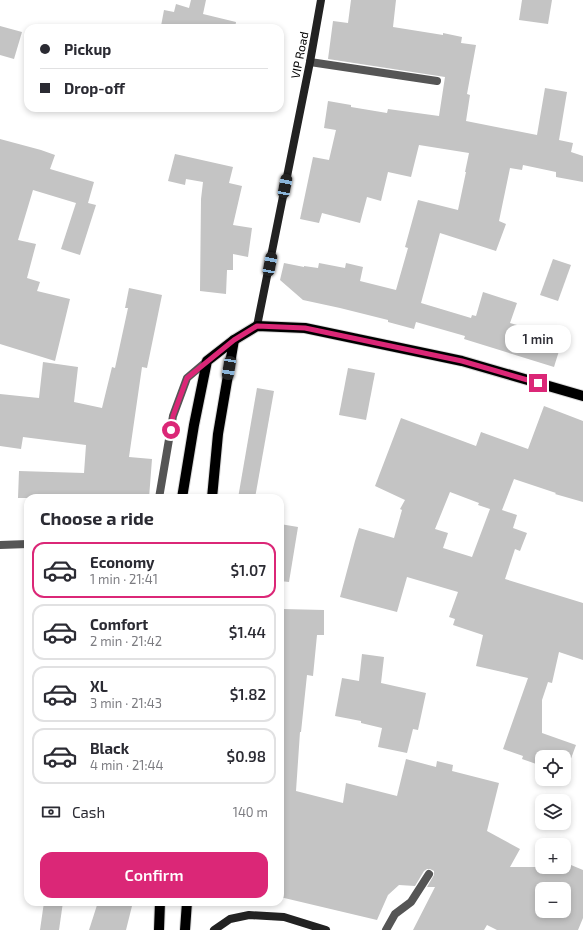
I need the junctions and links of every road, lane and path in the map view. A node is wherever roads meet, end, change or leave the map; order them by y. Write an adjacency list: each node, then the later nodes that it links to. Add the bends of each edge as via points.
1 (322, 0): 2 (street, VIP Road)
2 (310, 62): 3 (street); 4 (street, VIP Road)
3 (437, 81)
4 (257, 326): 5 (main road); 7 (main road, via 305,328 462,361)
5 (234, 340): 6 (main road); 10 (main road, via 218,434)
6 (207, 361): 8 (street, via 187,378 173,416); 9 (main road)
7 (583, 396)
8 (160, 494)
9 (183, 494)
10 (212, 494)
11 (24, 544): 12 (street)
12 (0, 545)
13 (429, 874): 20 (street, via 411,902 394,914)
14 (160, 906): 16 (main road)
15 (187, 906): 17 (main road)
16 (159, 930)
17 (185, 930)
18 (214, 930): 19 (street, via 230,919 249,915 284,917)
19 (326, 930)
20 (386, 930)

